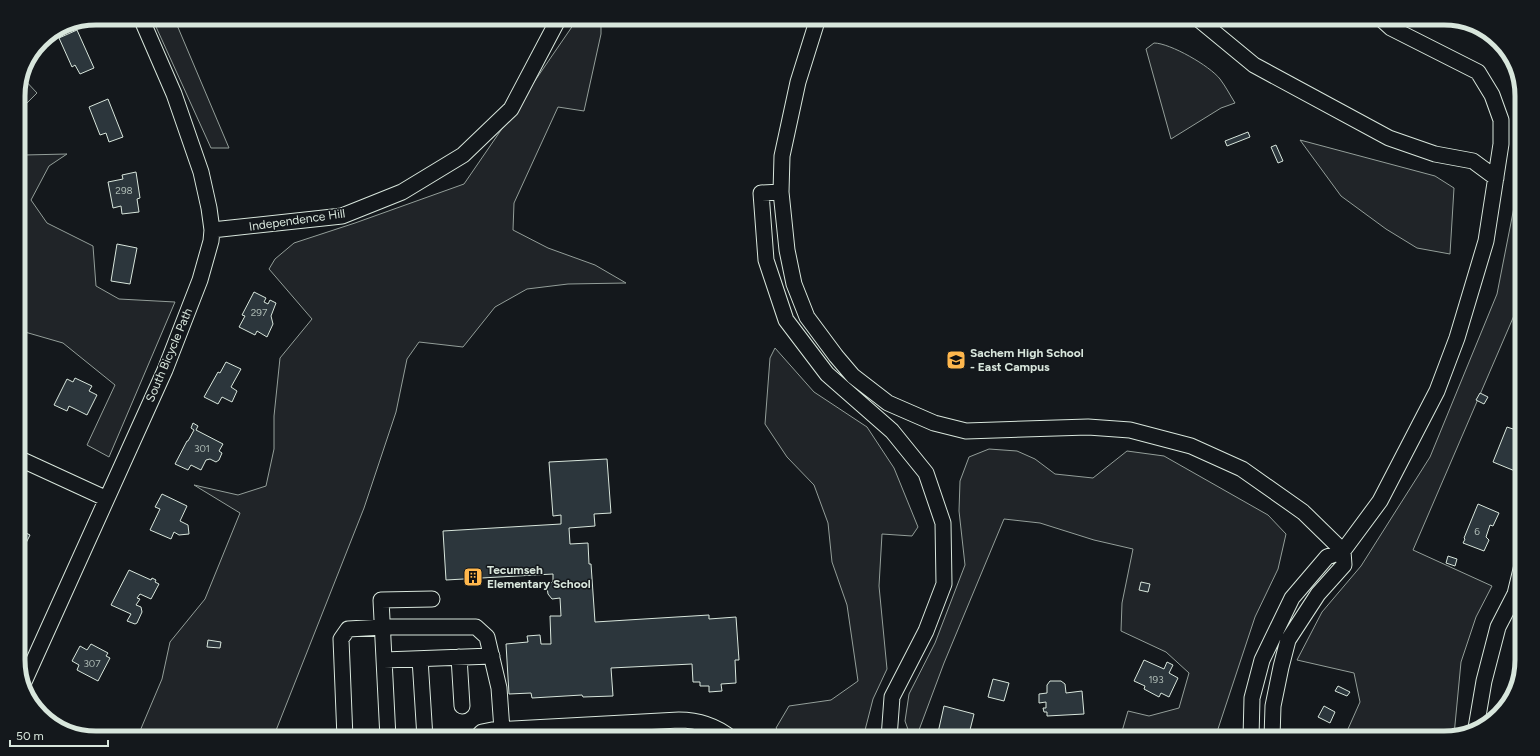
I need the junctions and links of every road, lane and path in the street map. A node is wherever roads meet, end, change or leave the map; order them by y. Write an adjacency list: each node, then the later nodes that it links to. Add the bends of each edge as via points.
1 (144, 25): 8 (street, South Bicycle Path, via 186,126 201,172)
2 (555, 25): 8 (street, Independence Hill, via 511,108 463,155 402,192 342,216)
3 (816, 25): 7 (street, via 798,82 782,156)
4 (1205, 25): 6 (street, via 1254,66 1389,138 1435,154 1473,161)
5 (1388, 25): 6 (street, via 1478,72 1492,95 1501,120 1501,144)
6 (1496, 178): 11 (street, via 1486,241 1457,338 1437,391 1380,501)
7 (781, 192): 11 (street, via 787,250 794,284 807,317 853,376 888,403 934,423 966,431 1088,427 1130,430 1191,446 1242,469 1303,512); 28 (street, via 761,193 766,260 786,320 827,374 892,431 926,473 943,523 944,584 926,631 892,697)
8 (212, 230): 10 (street, South Bicycle Path, via 208,255 165,370)
9 (25, 461): 10 (street)
10 (106, 498): 19 (street, South Bicycle Path)
11 (1343, 551): 29 (street, via 1326,557 1292,598 1262,660 1252,698); 30 (street, via 1344,565 1318,594 1288,640 1273,706)
12 (1515, 590): 21 (street, via 1498,627 1484,681)
13 (432, 599): 14 (street, via 381,600)
14 (382, 627): 15 (street, via 476,627 487,637); 18 (street); 23 (street, via 348,629 341,639)
15 (492, 656): 16 (street); 22 (street, via 499,688)
16 (459, 657): 17 (street); 20 (street)
17 (420, 659): 18 (street); 25 (street)
18 (384, 660): 24 (street)
19 (27, 676)
20 (462, 706)
21 (1477, 723)
22 (502, 730): 26 (street); 27 (street, via 688,720 700,722)
23 (345, 731)
24 (388, 731)
25 (425, 731)
26 (492, 731)
27 (720, 731)
28 (890, 731)
29 (1251, 731)
30 (1272, 731)

